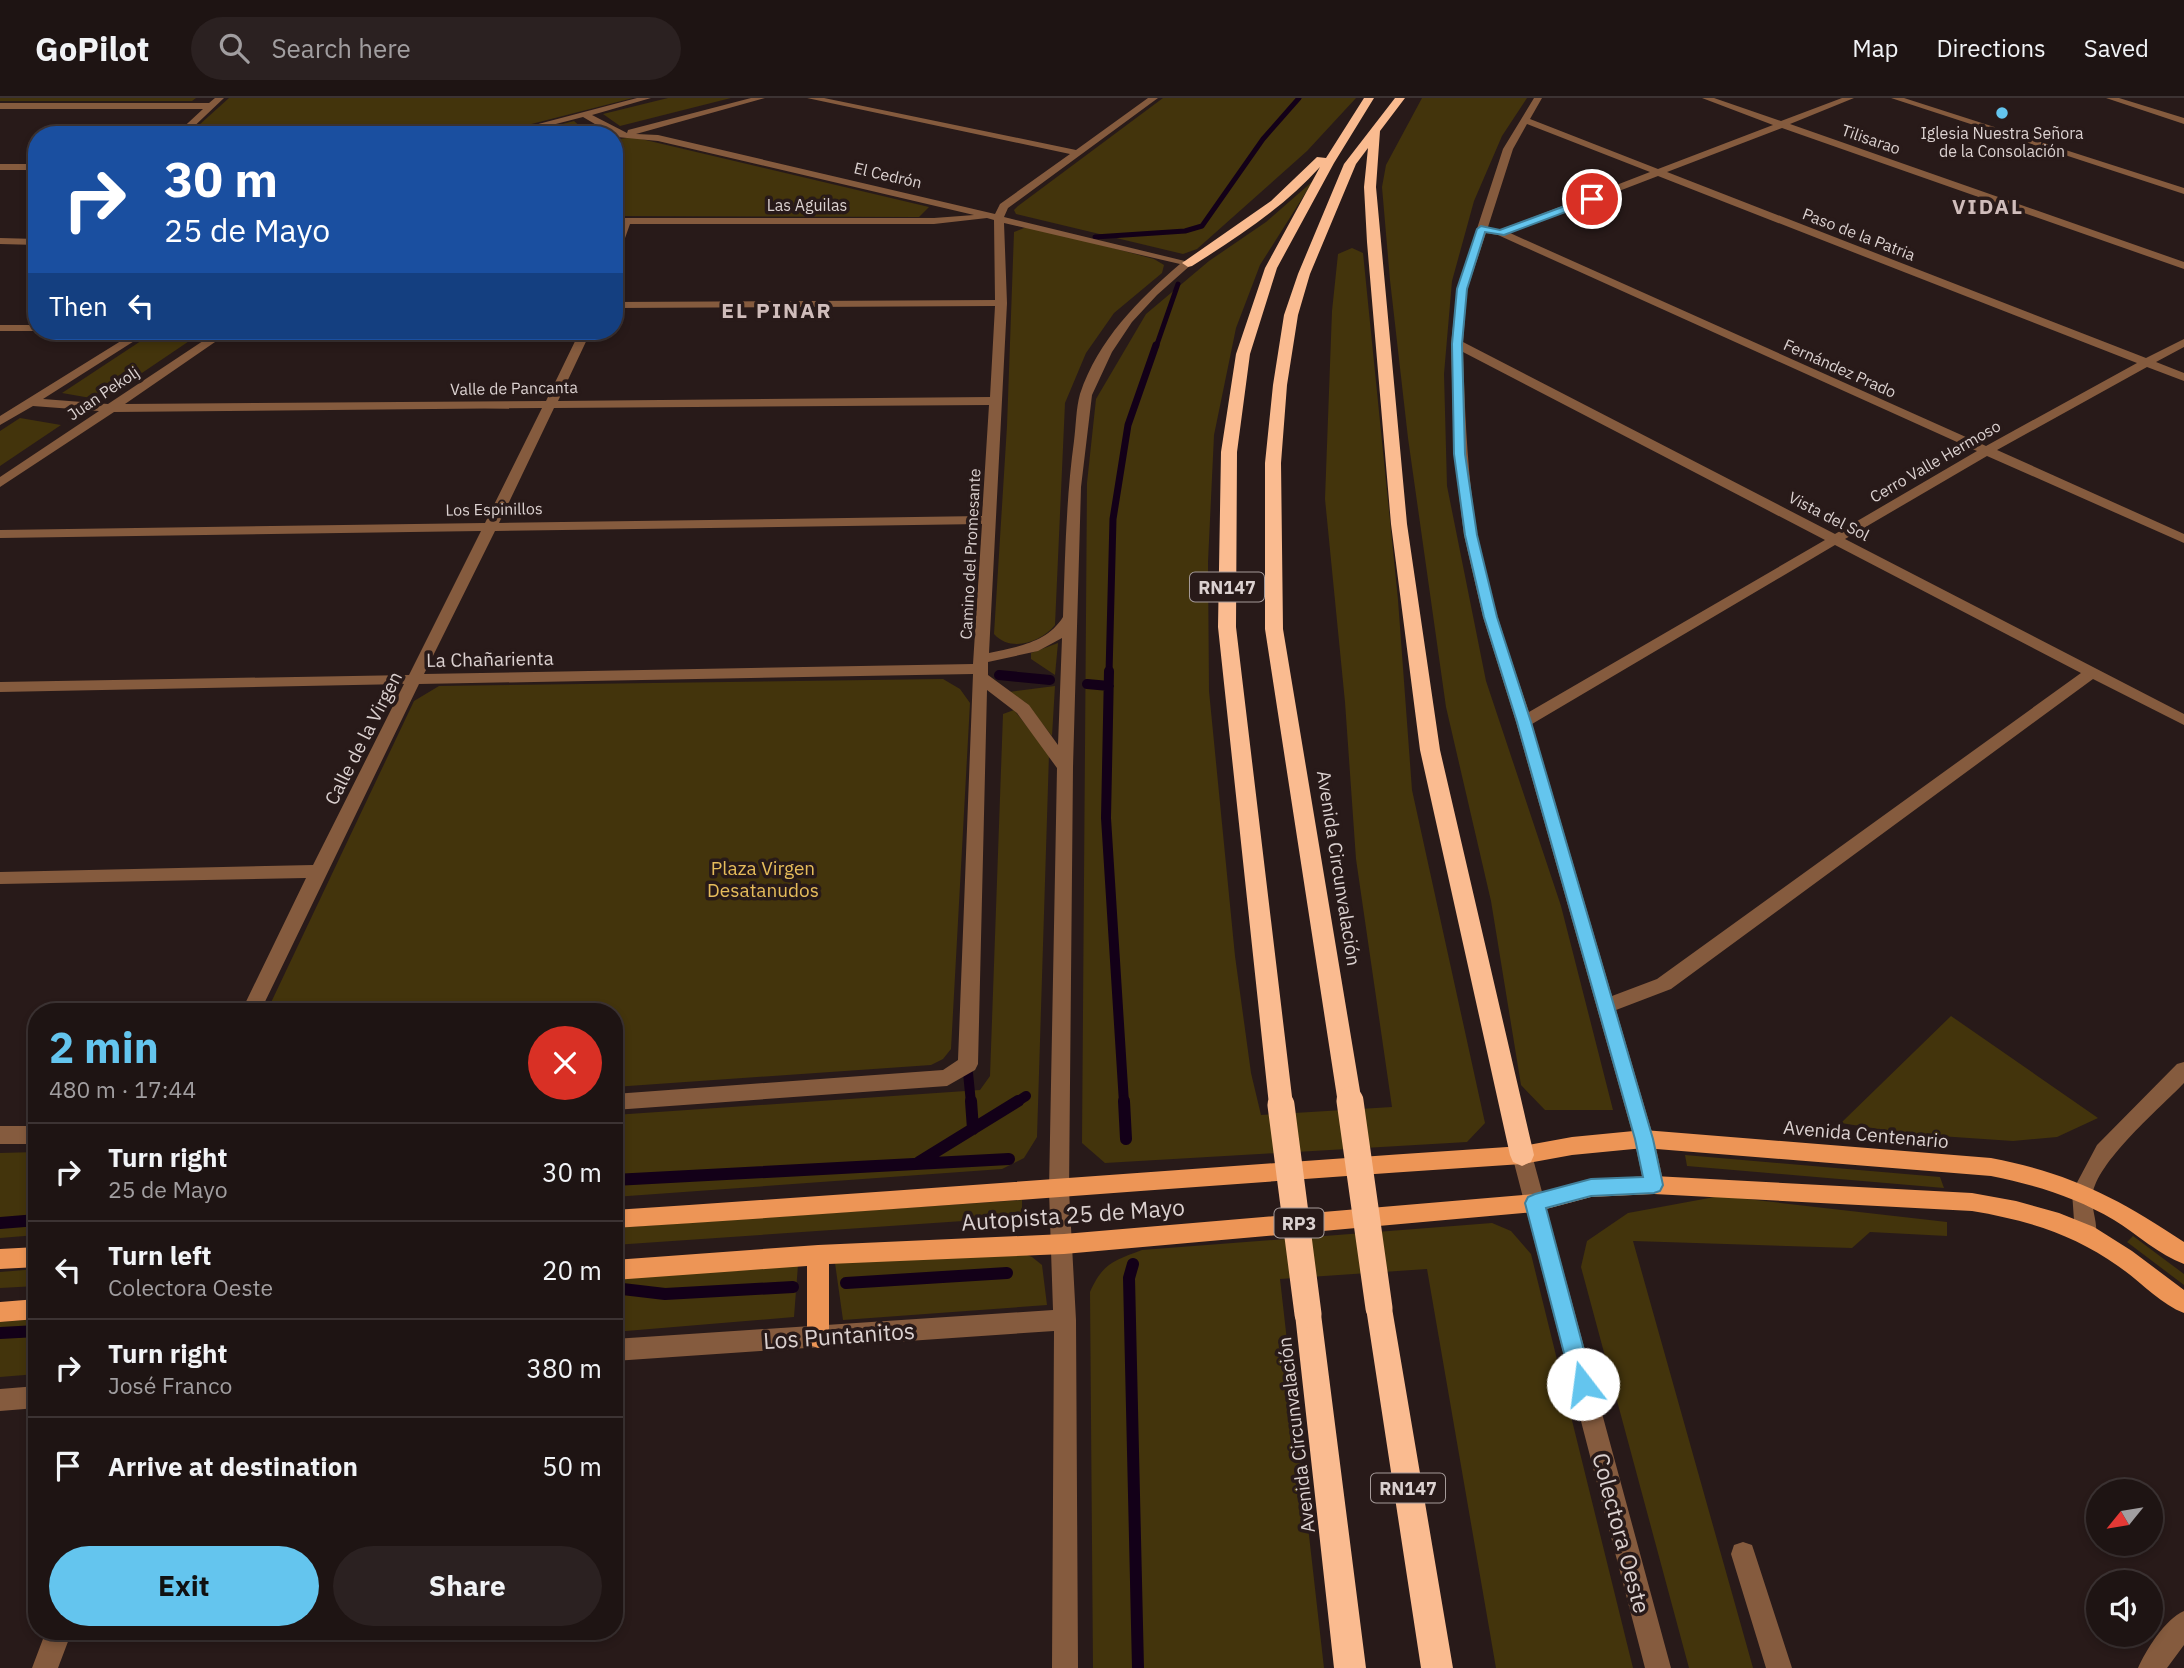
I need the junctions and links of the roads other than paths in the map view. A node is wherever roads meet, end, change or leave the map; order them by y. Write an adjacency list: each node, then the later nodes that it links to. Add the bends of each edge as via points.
1 (220, 98): 15 (street)
2 (647, 98): 16 (street)
3 (761, 98): 25 (street)
4 (811, 98): 27 (street)
5 (1369, 98): 19 (highway, Avenida Circunvalación / RN147)
6 (1400, 98): 24 (highway, Avenida Circunvalación / RN147)
7 (1538, 98): 17 (street)
8 (1706, 98): 20 (street, Tilisarao)
9 (1850, 98): 20 (street)
10 (1895, 98): 31 (street)
11 (2110, 98): 18 (street)
12 (1137, 100): 13 (street)
13 (1151, 100): 27 (street)
14 (0, 106): 15 (street)
15 (210, 106): 21 (street)
16 (584, 114): 22 (street); 23 (street, El Cedrón)
17 (1524, 120): 30 (street, Paso de la Patria); 34 (street, via 1508,149)
18 (2184, 121)
19 (1352, 122): 38 (highway, via 1281,200); 106 (highway, Avenida Circunvalación / RN147, bridge, via 1271,268 1243,354 1229,452 1227,627)
20 (1780, 124): 30 (street); 39 (street, Tilisarao)
21 (189, 126)
22 (537, 126)
23 (602, 126)
24 (1375, 131): 80 (highway, via 1370,187 1373,242 1399,524 1429,737); 107 (highway, Avenida Circunvalación / RN147, bridge, via 1350,164 1291,315 1273,463 1274,629)
25 (623, 134)
26 (623, 136): 32 (street, El Cedrón, via 658,138)
27 (1079, 153): 32 (street, via 1004,206)
28 (0, 167): 29 (street)
29 (28, 167)
30 (1660, 173): 35 (street); 49 (street, Paso de la Patria)
31 (2184, 191)
32 (999, 217): 33 (street, Las Aguilas); 38 (street, El Cedrón); 40 (street, Camino del Promesante)
33 (623, 221)
34 (1481, 229): 35 (street, Fernández Prado); 48 (street, via 1462,289)
35 (1501, 233): 56 (street, Fernández Prado)
36 (0, 241): 37 (street)
37 (28, 242)
38 (1188, 263): 63 (street, via 1128,320 1106,352 1086,396 1074,487)
39 (2184, 266)
40 (1001, 303): 41 (street); 51 (street, Camino del Promesante)
41 (623, 305)
42 (0, 328): 43 (street)
43 (28, 328)
44 (130, 340): 52 (street, Juan Pekolj)
45 (211, 340): 54 (street, Juan Pekolj)
46 (581, 340): 53 (street, Calle de la Virgen)
47 (2184, 342): 49 (street, Cerro Valle Hermoso)
48 (1457, 344): 61 (street, Vista del Sol); 69 (street, via 1460,454 1471,535 1490,617)
49 (2148, 363): 50 (street, Paso de la Patria); 56 (street, Cerro Valle Hermoso)
50 (2184, 377)
51 (996, 401): 53 (street, Valle de Pancanta); 58 (street, Camino del Promesante)
52 (33, 402): 54 (street, Valle de Pancanta); 55 (street, Juan Pekolj)
53 (551, 403): 54 (street, Valle de Pancanta); 59 (street, Calle de la Virgen)
54 (108, 408): 57 (street, Juan Pekolj)
55 (0, 421)
56 (1986, 451): 61 (street, Cerro Valle Hermoso); 62 (street, Fernández Prado)
57 (0, 483)
58 (989, 520): 59 (street, Los Espinillos); 64 (street, Camino del Promesante)
59 (492, 526): 60 (street, Los Espinillos); 66 (street, Calle de la Virgen)
60 (0, 534)
61 (1836, 539): 65 (street, Vista del Sol); 69 (street, Cerro Valle Hermoso)
62 (2184, 539)
63 (1071, 614): 64 (street, La Chañarienta, via 1065,631 1056,638); 70 (street)
64 (981, 668): 66 (street, La Chañarienta); 70 (street, via 1023,709); 76 (street, Camino del Promesante, via 968,1064 947,1078)
65 (2092, 672): 68 (street, Vista del Sol); 74 (street, via 1664,984)
66 (414, 679): 67 (street, La Chañarienta); 71 (street, Calle de la Virgen)
67 (0, 687)
68 (2184, 720)
69 (1524, 722): 74 (street)
70 (1065, 767): 82 (street)
71 (316, 871): 72 (street); 73 (street, Calle de la Virgen)
72 (0, 878)
73 (254, 1003)
74 (1606, 1006): 79 (street)
75 (2184, 1070): 83 (street, via 2104,1152)
76 (623, 1101)
77 (0, 1135): 78 (street)
78 (28, 1135)
79 (1644, 1139): 80 (main road, Avenida Centenario); 81 (street); 83 (main road, Avenida Centenario, via 1991,1167 2045,1178)
80 (1522, 1155): 82 (main road, Autopista 25 de Mayo); 84 (street, Colectora Oeste)
81 (1654, 1185): 84 (main road, RP3, via 1591,1188); 86 (main road, via 1972,1202 2022,1210)
82 (1059, 1190): 85 (main road, Autopista 25 de Mayo); 87 (street)
83 (2082, 1192): 86 (street); 88 (main road, Avenida Centenario)
84 (1535, 1203): 87 (main road, Autopista 25 de Mayo / RP3); 108 (street, Colectora Oeste)
85 (623, 1218)
86 (2086, 1234): 93 (main road)
87 (1064, 1244): 89 (main road, Autopista 25 de Mayo / RP3); 96 (street)
88 (2184, 1254)
89 (818, 1255): 92 (main road, Autopista 25 de Mayo / RP3); 97 (main road)
90 (28, 1257): 91 (main road)
91 (0, 1259)
92 (623, 1269)
93 (2184, 1303)
94 (28, 1310): 95 (main road)
95 (0, 1312)
96 (1065, 1320): 97 (street, Los Puntanitos); 105 (street)
97 (818, 1337): 98 (street, Los Puntanitos)
98 (623, 1349)
99 (28, 1398): 100 (street)
100 (0, 1400)
101 (1743, 1554): 109 (street)
102 (2184, 1624): 110 (street)
103 (56, 1640): 104 (street)
104 (45, 1668)
105 (1065, 1668)
106 (1350, 1668)
107 (1437, 1668)
108 (1658, 1668)
109 (1779, 1668)
110 (2151, 1668)

